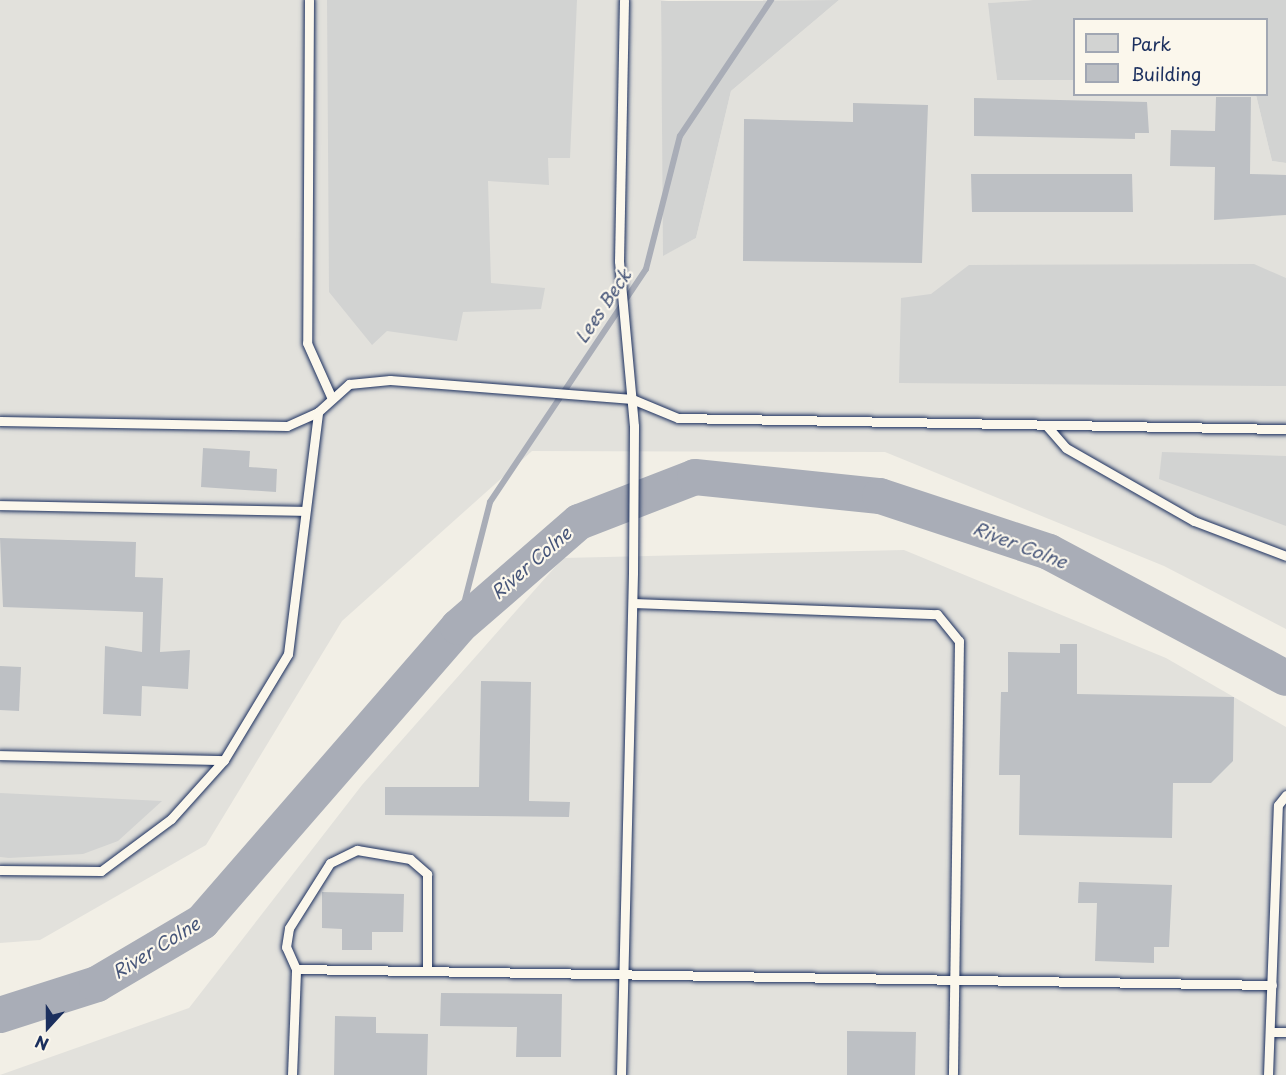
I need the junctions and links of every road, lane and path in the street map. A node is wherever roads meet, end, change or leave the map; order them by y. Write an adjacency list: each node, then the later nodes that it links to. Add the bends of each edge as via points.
1 (309, 0): 3 (lane, via 307,343)
2 (624, 0): 4 (lane, via 619,261)
3 (332, 399): 4 (lane, via 349,384 390,380); 5 (lane)
4 (632, 399): 7 (lane, via 678,418); 12 (lane)
5 (318, 412): 6 (lane, via 287,426); 10 (lane)
6 (0, 421)
7 (1046, 425): 8 (lane); 11 (lane, via 1066,448 1194,521)
8 (1286, 429)
9 (0, 506): 10 (lane)
10 (304, 510): 14 (lane, via 288,654)
11 (1286, 556)
12 (633, 603): 19 (lane); 20 (lane, via 937,614 960,642)
13 (0, 755): 14 (lane)
14 (224, 760): 16 (lane, via 171,819 101,871)
15 (1286, 795): 21 (lane, via 1278,806)
16 (0, 870)
17 (296, 969): 18 (lane); 18 (lane, via 286,946 289,927 323,872 338,856 357,850 410,859 427,874); 24 (lane)
18 (427, 971): 19 (lane)
19 (624, 976): 20 (lane); 25 (lane)
20 (954, 983): 21 (lane); 26 (lane)
21 (1272, 985): 22 (lane)
22 (1269, 1032): 23 (lane); 27 (lane)
23 (1286, 1032)
24 (292, 1075)
25 (621, 1075)
26 (953, 1075)
27 (1268, 1075)

